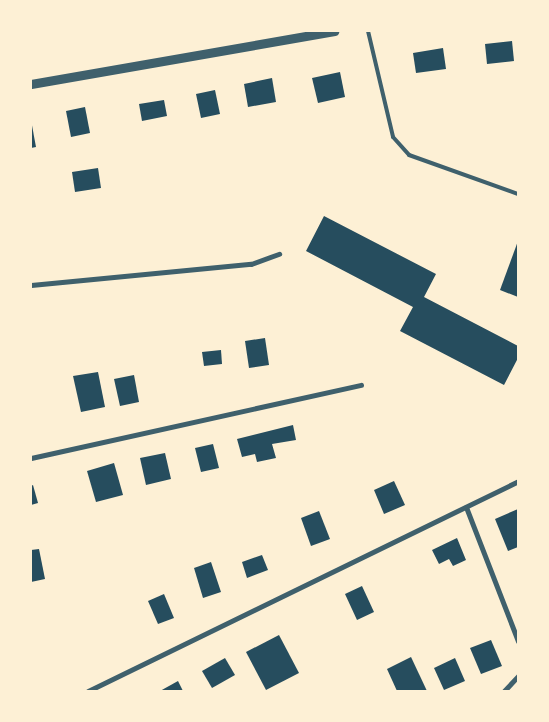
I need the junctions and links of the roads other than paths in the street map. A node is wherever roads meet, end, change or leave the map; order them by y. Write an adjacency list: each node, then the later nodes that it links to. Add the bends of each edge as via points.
1 (334, 31): 3 (street)
2 (368, 31): 4 (lane, via 393,138 409,156)
3 (31, 84)
4 (518, 194)
5 (280, 254): 6 (street, via 250,264)
6 (31, 285)
7 (360, 385): 8 (street)
8 (31, 458)
9 (518, 481): 10 (street)
10 (466, 507): 11 (street); 13 (street)
11 (518, 640)
12 (518, 676): 14 (street)
13 (88, 691)
14 (504, 691)

